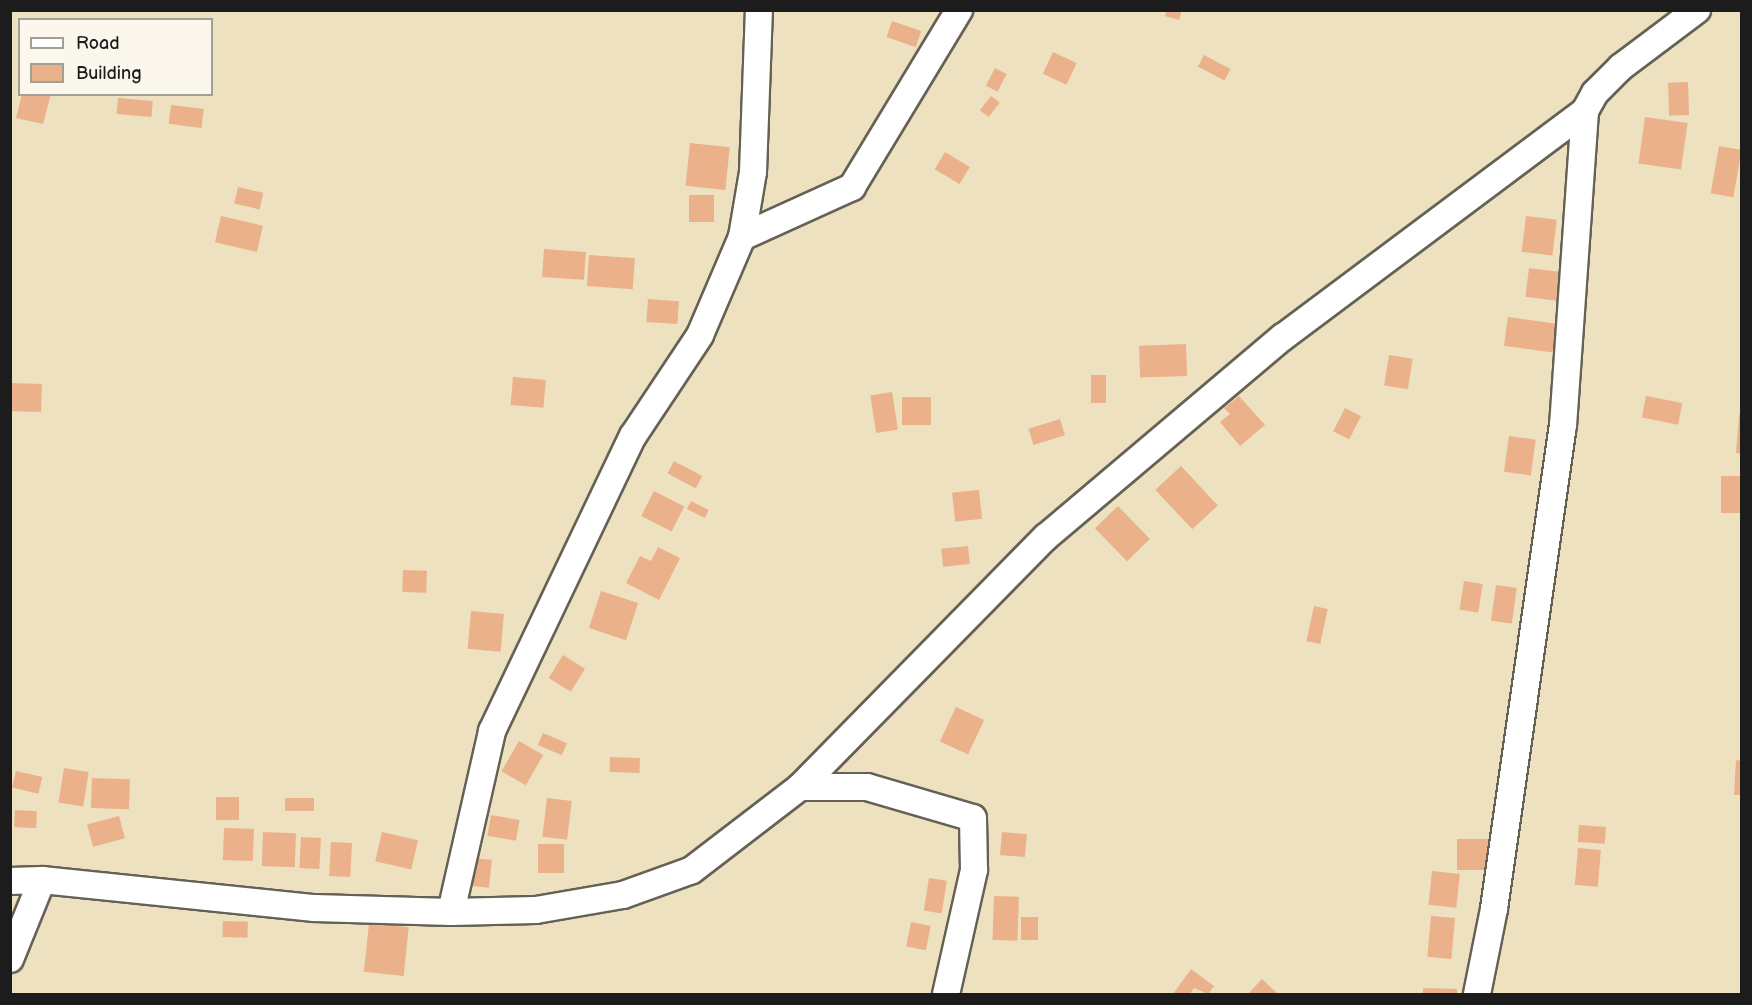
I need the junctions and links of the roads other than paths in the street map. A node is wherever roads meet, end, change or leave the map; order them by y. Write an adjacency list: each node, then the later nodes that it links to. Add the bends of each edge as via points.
1 (759, 10): 5 (street, via 753,172)
2 (959, 10): 5 (street, via 852,187)
3 (1697, 10): 4 (street, via 1620,67 1595,93)
4 (1585, 111): 6 (street, via 1283,337 1046,537); 12 (street, via 1563,426 1496,898)
5 (742, 237): 9 (street, via 700,335 633,436 492,731)
6 (800, 787): 9 (street, via 692,870 633,891 536,910); 11 (street, via 867,787 973,818 974,870)
7 (42, 880): 8 (street); 9 (street, via 315,908); 10 (street)
8 (10, 881)
9 (451, 912)
10 (10, 959)
11 (946, 994)
12 (1477, 994)

